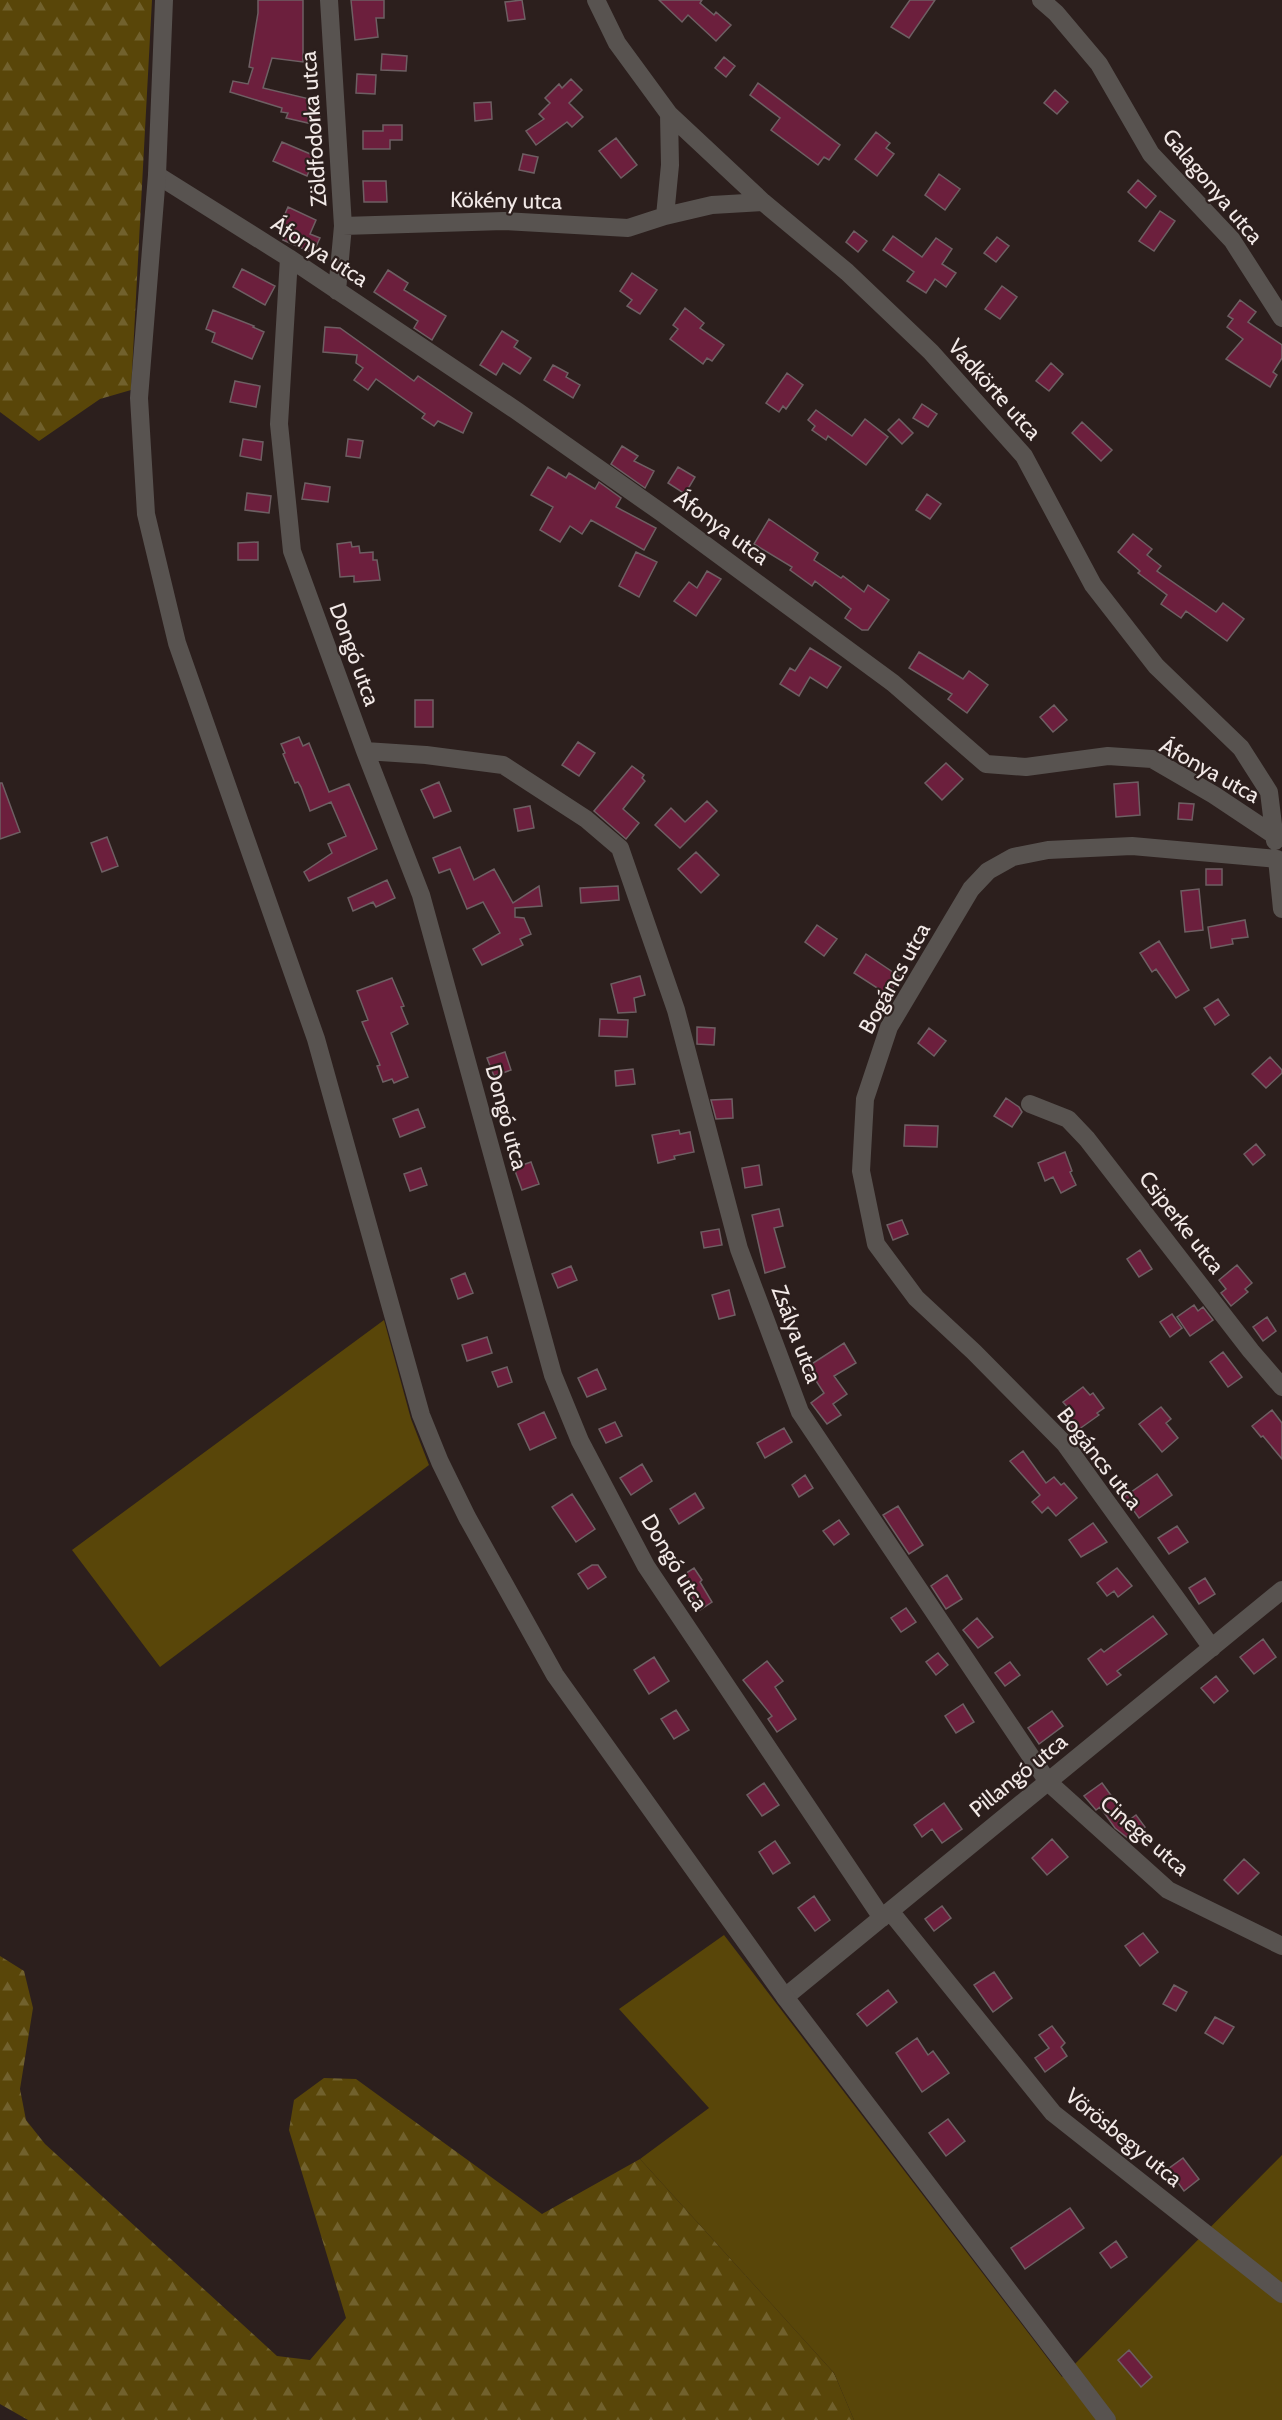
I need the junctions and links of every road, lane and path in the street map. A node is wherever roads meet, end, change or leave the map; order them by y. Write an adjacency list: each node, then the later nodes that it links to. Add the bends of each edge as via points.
1 (165, 0): 6 (street)
2 (329, 0): 9 (street, Zöldfodorka utca)
3 (596, 0): 5 (street, Vadkörte utca, via 617,43)
4 (1041, 0): 12 (street, Galagonya utca, via 1099,64 1151,154 1232,240)
5 (669, 114): 7 (street, Vadkörte utca); 8 (street)
6 (157, 175): 10 (street, Áfonya utca); 24 (street, via 139,398 146,514 177,643 316,1039 421,1415 467,1517 555,1675)
7 (762, 202): 8 (street, Kökény utca, via 712,205); 14 (street, Vadkörte utca, via 847,272 931,352 1024,456 1093,585 1156,666 1241,748 1269,792)
8 (665, 216): 9 (street, Kökény utca, via 628,228 504,221)
9 (343, 226): 11 (street, Zöldfodorka utca)
10 (289, 258): 11 (street, Áfonya utca); 13 (street, Dongó utca, via 279,424 291,551)
11 (337, 291): 14 (street, Áfonya utca, via 517,411 784,601 893,683 986,764 1026,767 1108,756 1152,759)
12 (1282, 318)
13 (365, 752): 21 (street, Zsálya utca, via 503,765 586,819 620,848 676,1010 739,1249 800,1412); 22 (street, Dongó utca, via 421,894 553,1375 580,1441 645,1566)
14 (1274, 835): 15 (street, Vadkörte utca)
15 (1280, 859): 16 (street, Vadkörte utca); 20 (street, Bogáncs utca, via 1131,846 1048,850 1013,857 988,871 971,889 889,1027 865,1099 861,1171 876,1245 916,1298 1065,1444)
16 (1282, 909)
17 (1030, 1104): 18 (street, Csiperke utca, via 1068,1119 1088,1139)
18 (1282, 1387)
19 (1282, 1590): 20 (street, Pillangó utca)
20 (1212, 1648): 21 (street, Pillangó utca)
21 (1048, 1782): 22 (street, Pillangó utca); 23 (street, Cinege utca, via 1168,1890)
22 (886, 1914): 24 (street, Pillangó utca); 25 (street, Vörösbegy utca, via 1053,2113)
23 (1282, 1946)
24 (785, 1997): 26 (street)
25 (1282, 2294)
26 (1107, 2420)

